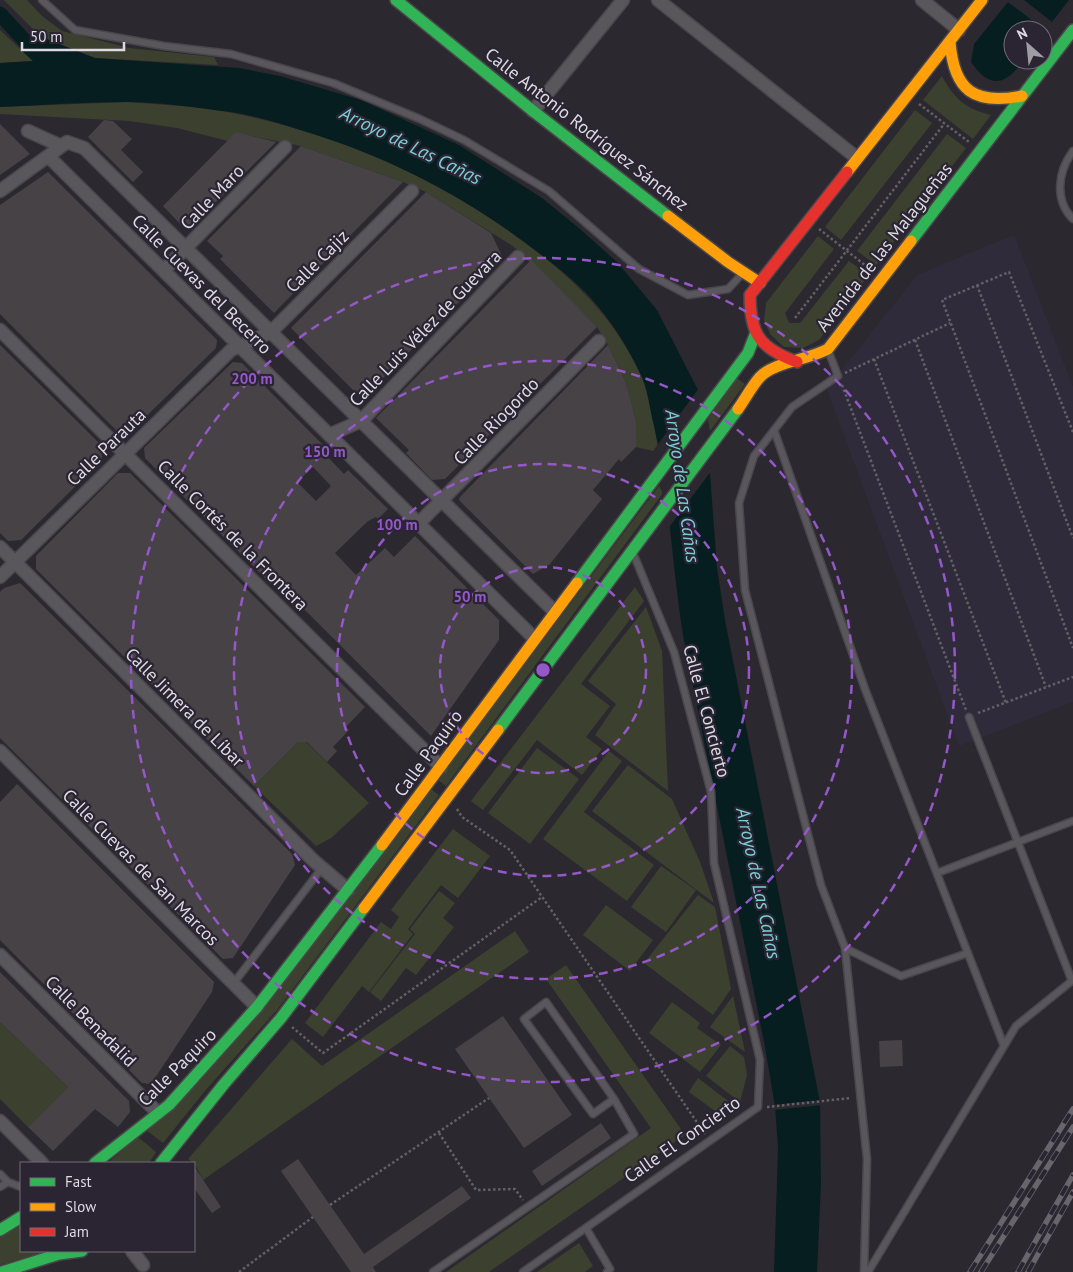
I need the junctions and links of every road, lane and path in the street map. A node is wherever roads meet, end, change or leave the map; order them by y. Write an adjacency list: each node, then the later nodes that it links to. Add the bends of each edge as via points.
1 (42, 0): 29 (lane, via 75,30 231,54 333,83 420,119 464,140 549,192 639,269 688,295 728,289)
2 (396, 0): 12 (main road, Calle Antonio Rodríguez Sánchez)
3 (623, 0): 12 (street)
4 (658, 0): 20 (street)
5 (922, 0): 7 (street)
6 (982, 0): 7 (main road)
7 (959, 30): 9 (main road)
8 (1073, 30): 10 (main road, Avenida de las Malagueñas)
9 (950, 42): 10 (main road, via 950,63 968,91 984,99 1003,101); 20 (main road)
10 (1022, 96): 18 (main road, Avenida de las Malagueñas)
11 (918, 104): 13 (path)
12 (533, 110): 29 (main road, Calle Antonio Rodríguez Sánchez)
13 (944, 124): 18 (path); 26 (path)
14 (28, 131): 15 (street, Calle Cuevas del Becerro)
15 (61, 146): 19 (street); 25 (street, Calle Cuevas del Becerro, via 67,142 84,148)
16 (284, 147): 25 (street, Calle Maro)
17 (1073, 150): 23 (lane, via 1065,162 1060,180 1062,198)
18 (981, 151): 30 (main road, Avenida de las Malagueñas)
19 (48, 156): 21 (street); 28 (street, Calle Cuevas del Becerro)
20 (857, 158): 24 (main road)
21 (0, 191)
22 (412, 191): 36 (street, Calle Cajiz)
23 (1073, 219)
24 (808, 220): 26 (path); 31 (main road)
25 (186, 248): 28 (street, Calle Maro); 36 (street, Calle Cuevas del Becerro)
26 (847, 251): 30 (path); 33 (path)
27 (518, 257): 45 (street, Calle Luis Vélez de Guevara)
28 (164, 270): 40 (street, Calle Cuevas del Becerro)
29 (744, 272): 31 (main road, Calle Antonio Rodríguez Sánchez)
30 (882, 278): 41 (main road, Avenida de las Malagueñas)
31 (760, 282): 37 (main road, via 750,295)
32 (977, 286): 34 (path, via 942,300); 47 (path, via 1010,272); 52 (path)
33 (795, 318)
34 (950, 323): 38 (path); 59 (path)
35 (0, 330): 49 (street, Calle Cortés de la Frontera)
36 (272, 332): 40 (street, Calle Cajiz); 45 (street, Calle Cuevas del Becerro)
37 (755, 335): 43 (main road, via 773,354); 57 (main road, Calle Paquiro, via 748,353)
38 (915, 340): 42 (path); 61 (path)
39 (598, 341): 50 (street, Calle Riogordo)
40 (240, 346): 48 (street, Calle Cuevas del Becerro); 49 (street, Calle Parauta, via 231,350)
41 (828, 348): 43 (main road, Avenida de las Malagueñas); 44 (lane)
42 (874, 359): 44 (path); 62 (path)
43 (798, 362): 54 (main road, via 777,366 761,376 713,445)
44 (838, 376): 46 (lane, via 792,407); 63 (path)
45 (361, 421): 48 (street, Calle Luis Vélez de Guevara); 50 (street, Calle Cuevas del Becerro)
46 (774, 430): 70 (lane, via 865,689); 73 (lane, via 754,456 739,503 745,590 821,885)
47 (1073, 432)
48 (329, 435): 51 (street, Calle Cuevas del Becerro)
49 (125, 452): 55 (street, Calle Parauta); 65 (street, Calle Cortés de la Frontera)
50 (443, 501): 51 (street, Calle Riogordo); 57 (street, Calle Cuevas del Becerro)
51 (418, 524): 58 (street, Calle Cuevas del Becerro)
52 (1073, 538)
53 (0, 547): 55 (street, Calle Jimera de Líbar)
54 (632, 550): 66 (main road); 88 (lane, Calle El Concierto, via 674,652 711,792 714,863 760,1060 758,1108)
55 (15, 562): 56 (street, Calle Parauta); 69 (street, Calle Jimera de Líbar)
56 (0, 577)
57 (555, 612): 58 (main road, Calle Paquiro)
58 (535, 639): 65 (main road, Calle Paquiro)
59 (1073, 648)
60 (1073, 677): 61 (path)
61 (1047, 687): 62 (path)
62 (1006, 703): 63 (path)
63 (969, 717): 68 (lane)
64 (0, 751): 77 (street, Calle Cuevas de San Marcos)
65 (441, 767): 71 (main road, Calle Paquiro)
66 (448, 794): 72 (path, via 462,817 510,850); 79 (main road)
67 (1073, 821): 68 (lane)
68 (1019, 842): 70 (lane); 76 (lane)
69 (322, 868): 71 (street, Calle Jimera de Líbar); 77 (lane)
70 (937, 873): 74 (lane)
71 (348, 890): 78 (main road, Calle Paquiro)
72 (542, 897): 79 (path, via 323,1053); 88 (path)
73 (845, 948): 74 (lane, via 901,976); 81 (lane)
74 (968, 953): 80 (lane)
75 (0, 955): 85 (street, Calle Benadalid)
76 (1073, 980): 80 (lane, via 1016,1026)
77 (233, 984): 78 (street, Calle Cuevas de San Marcos)
78 (257, 1007): 85 (main road, Calle Paquiro, via 169,1105)
79 (281, 1018): 91 (main road)
80 (1004, 1046): 111 (lane)
81 (861, 1096): 84 (path); 110 (lane, via 867,1158)
82 (490, 1098): 87 (path)
83 (614, 1099): 83 (lane, via 546,1002 524,1018 593,1114); 97 (lane, via 634,1134)
84 (773, 1107)
85 (158, 1113): 90 (main road, Calle Paquiro)
86 (0, 1121): 89 (street)
87 (439, 1133): 96 (path); 97 (path, via 476,1190 515,1189)
88 (710, 1142): 100 (lane, Calle El Concierto)
89 (41, 1162)
90 (96, 1162)
91 (162, 1162)
92 (0, 1174): 93 (lane)
93 (8, 1182): 94 (lane); 95 (lane)
94 (0, 1187)
95 (20, 1187)
96 (330, 1205)
97 (528, 1207): 107 (lane)
98 (313, 1217): 106 (path)
99 (20, 1218): 101 (main road)
100 (586, 1228): 108 (lane, Calle El Concierto); 109 (lane, via 610,1269)
101 (0, 1230)
102 (74, 1252): 105 (main road)
103 (133, 1252): 104 (street)
104 (146, 1268)
105 (2, 1272)
106 (239, 1272)
107 (433, 1272)
108 (523, 1272)
109 (607, 1272)
110 (864, 1272)
111 (868, 1272)

